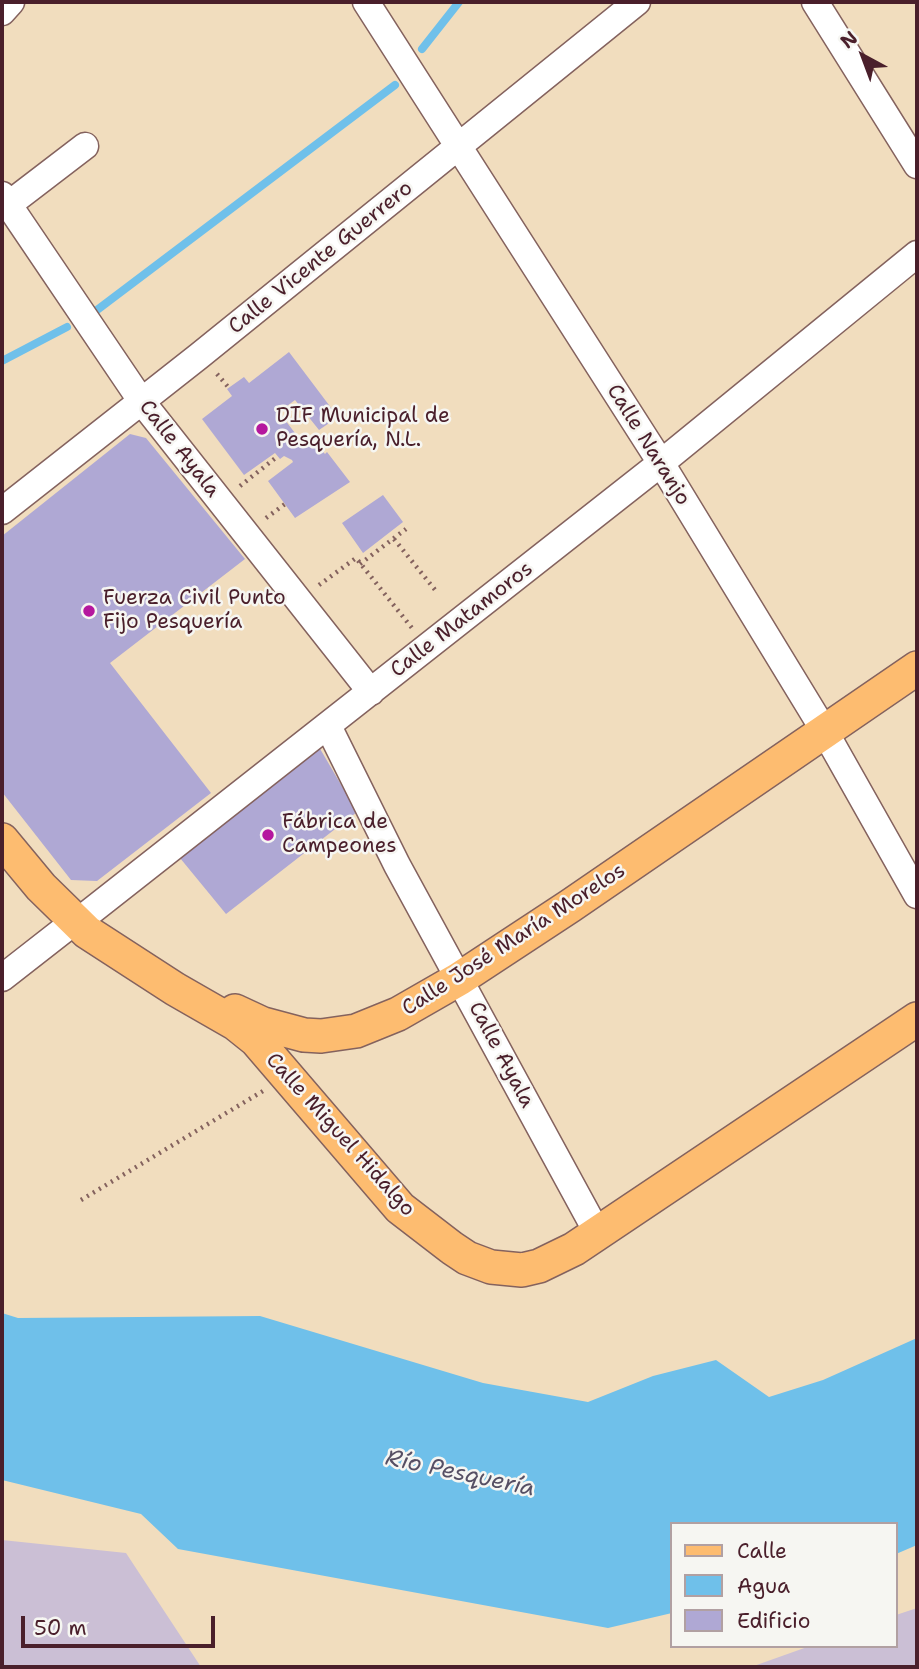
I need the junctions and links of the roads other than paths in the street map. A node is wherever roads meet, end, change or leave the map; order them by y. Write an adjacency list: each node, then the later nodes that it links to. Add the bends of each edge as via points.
1 (11, 2): 5 (street)
2 (366, 2): 7 (street, Calle Naranjo)
3 (637, 2): 7 (street, Calle Vicente Guerrero)
4 (815, 2): 8 (street)
5 (2, 12)
6 (85, 146): 9 (street)
7 (459, 148): 11 (street, Calle Vicente Guerrero); 12 (street, Calle Naranjo)
8 (917, 165)
9 (5, 200): 11 (street, Calle Ayala)
10 (917, 254): 12 (street, Calle Matamoros)
11 (142, 402): 13 (street, Calle Vicente Guerrero); 15 (street, Calle Ayala)
12 (661, 463): 15 (street, Calle Matamoros); 17 (street, Calle Naranjo)
13 (2, 511)
14 (917, 668): 17 (main road, Calle José María Morelos)
15 (371, 692): 16 (street, Calle Matamoros)
16 (328, 726): 21 (street, Calle Matamoros); 23 (street, Calle Ayala)
17 (825, 732): 20 (street, Calle Naranjo); 23 (main road, Calle José María Morelos)
18 (2, 821): 21 (main road, Calle José María Morelos)
19 (2, 840): 21 (main road, Calle Miguel Hidalgo, via 41,887)
20 (917, 895)
21 (80, 918): 22 (street, Calle Matamoros); 23 (main road, Calle José María Morelos, via 228,1008 304,1035 341,1034 375,1024); 25 (main road, Calle Miguel Hidalgo, via 87,932 256,1040 400,1208 467,1258 491,1267 522,1270 551,1262)
22 (2, 978)
23 (459, 979): 25 (street, Calle Ayala)
24 (917, 1019): 25 (main road, Calle Miguel Hidalgo)
25 (597, 1234)

